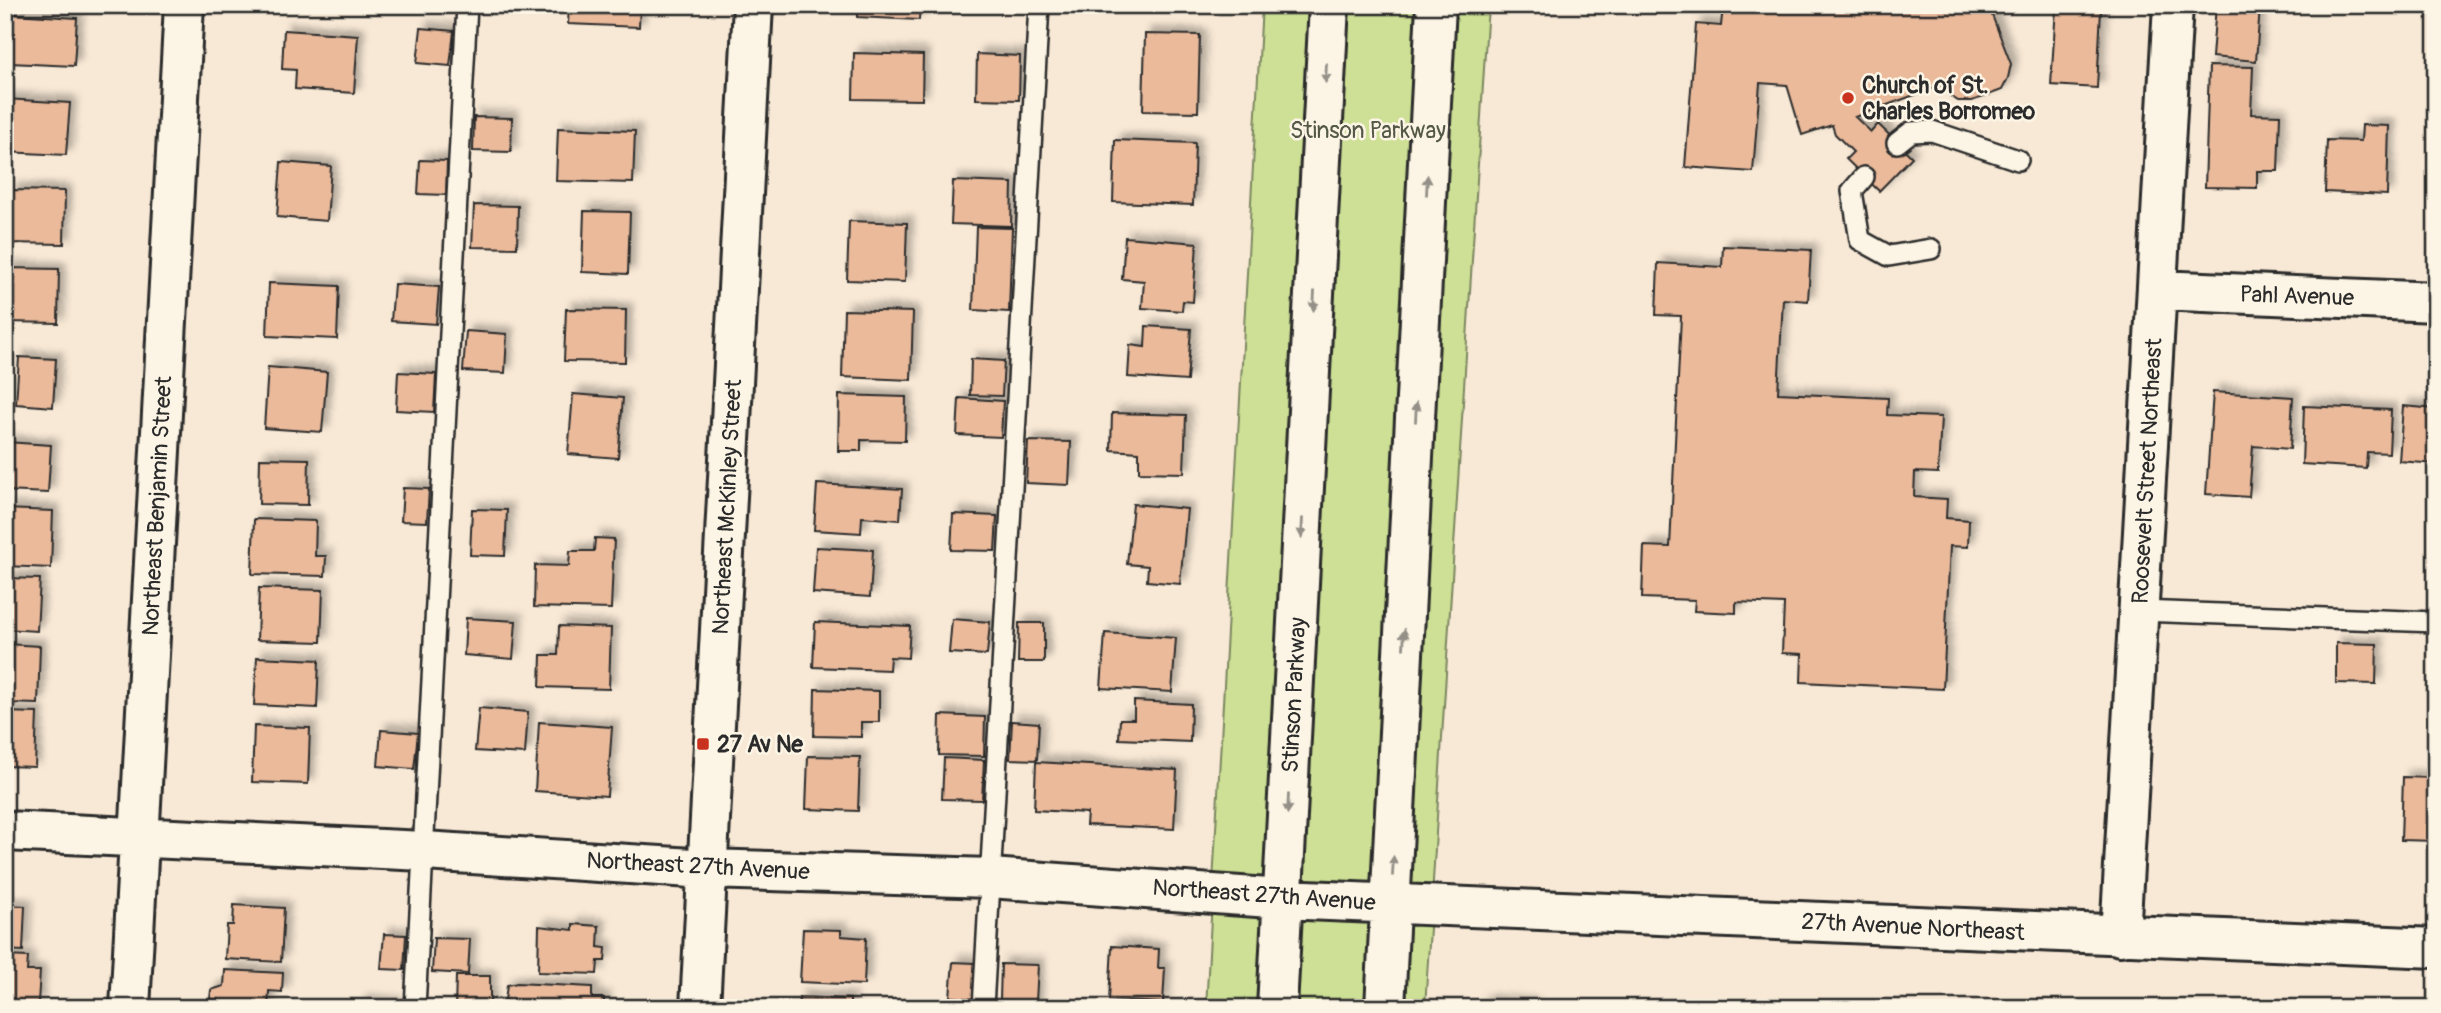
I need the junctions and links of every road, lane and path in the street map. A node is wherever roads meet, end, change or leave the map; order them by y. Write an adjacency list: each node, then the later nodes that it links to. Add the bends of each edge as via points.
1 (184, 5): 17 (street, Northeast Benjamin Street)
2 (467, 5): 18 (lane)
3 (753, 5): 19 (street, Northeast McKinley Street)
4 (1039, 5): 20 (lane)
5 (1329, 5): 21 (street, Stinson Parkway, one-way to 21)
6 (1436, 5): 22 (street, one-way to 6)
7 (2173, 5): 12 (street, Roosevelt Street Northeast)
8 (1897, 143): 9 (lane, via 1911,132 1933,131)
9 (2018, 160)
10 (1864, 177): 11 (lane, via 1852,191 1860,240 1889,256)
11 (1931, 249)
12 (2158, 290): 13 (street, Pahl Avenue); 14 (street, Roosevelt Street Northeast)
13 (2436, 302)
14 (2139, 611): 15 (lane); 23 (street, Roosevelt Street Northeast)
15 (2436, 622)
16 (5, 831): 17 (street, Northeast 27th Avenue)
17 (140, 836): 18 (street, Northeast 27th Avenue); 25 (street, Northeast Benjamin Street)
18 (424, 851): 19 (street, Northeast 27th Avenue); 26 (lane)
19 (708, 869): 20 (street, Northeast 27th Avenue); 27 (street, Northeast McKinley Street)
20 (990, 878): 21 (street, Northeast 27th Avenue); 28 (lane)
21 (1283, 899): 22 (street, Northeast 27th Avenue); 29 (street, Stinson Parkway)
22 (1391, 903): 23 (street, 27th Avenue Northeast); 30 (street)
23 (2120, 936): 24 (street, 27th Avenue Northeast)
24 (2436, 948)
25 (130, 1008)
26 (415, 1008)
27 (700, 1008)
28 (983, 1008)
29 (1277, 1008)
30 (1385, 1008)

